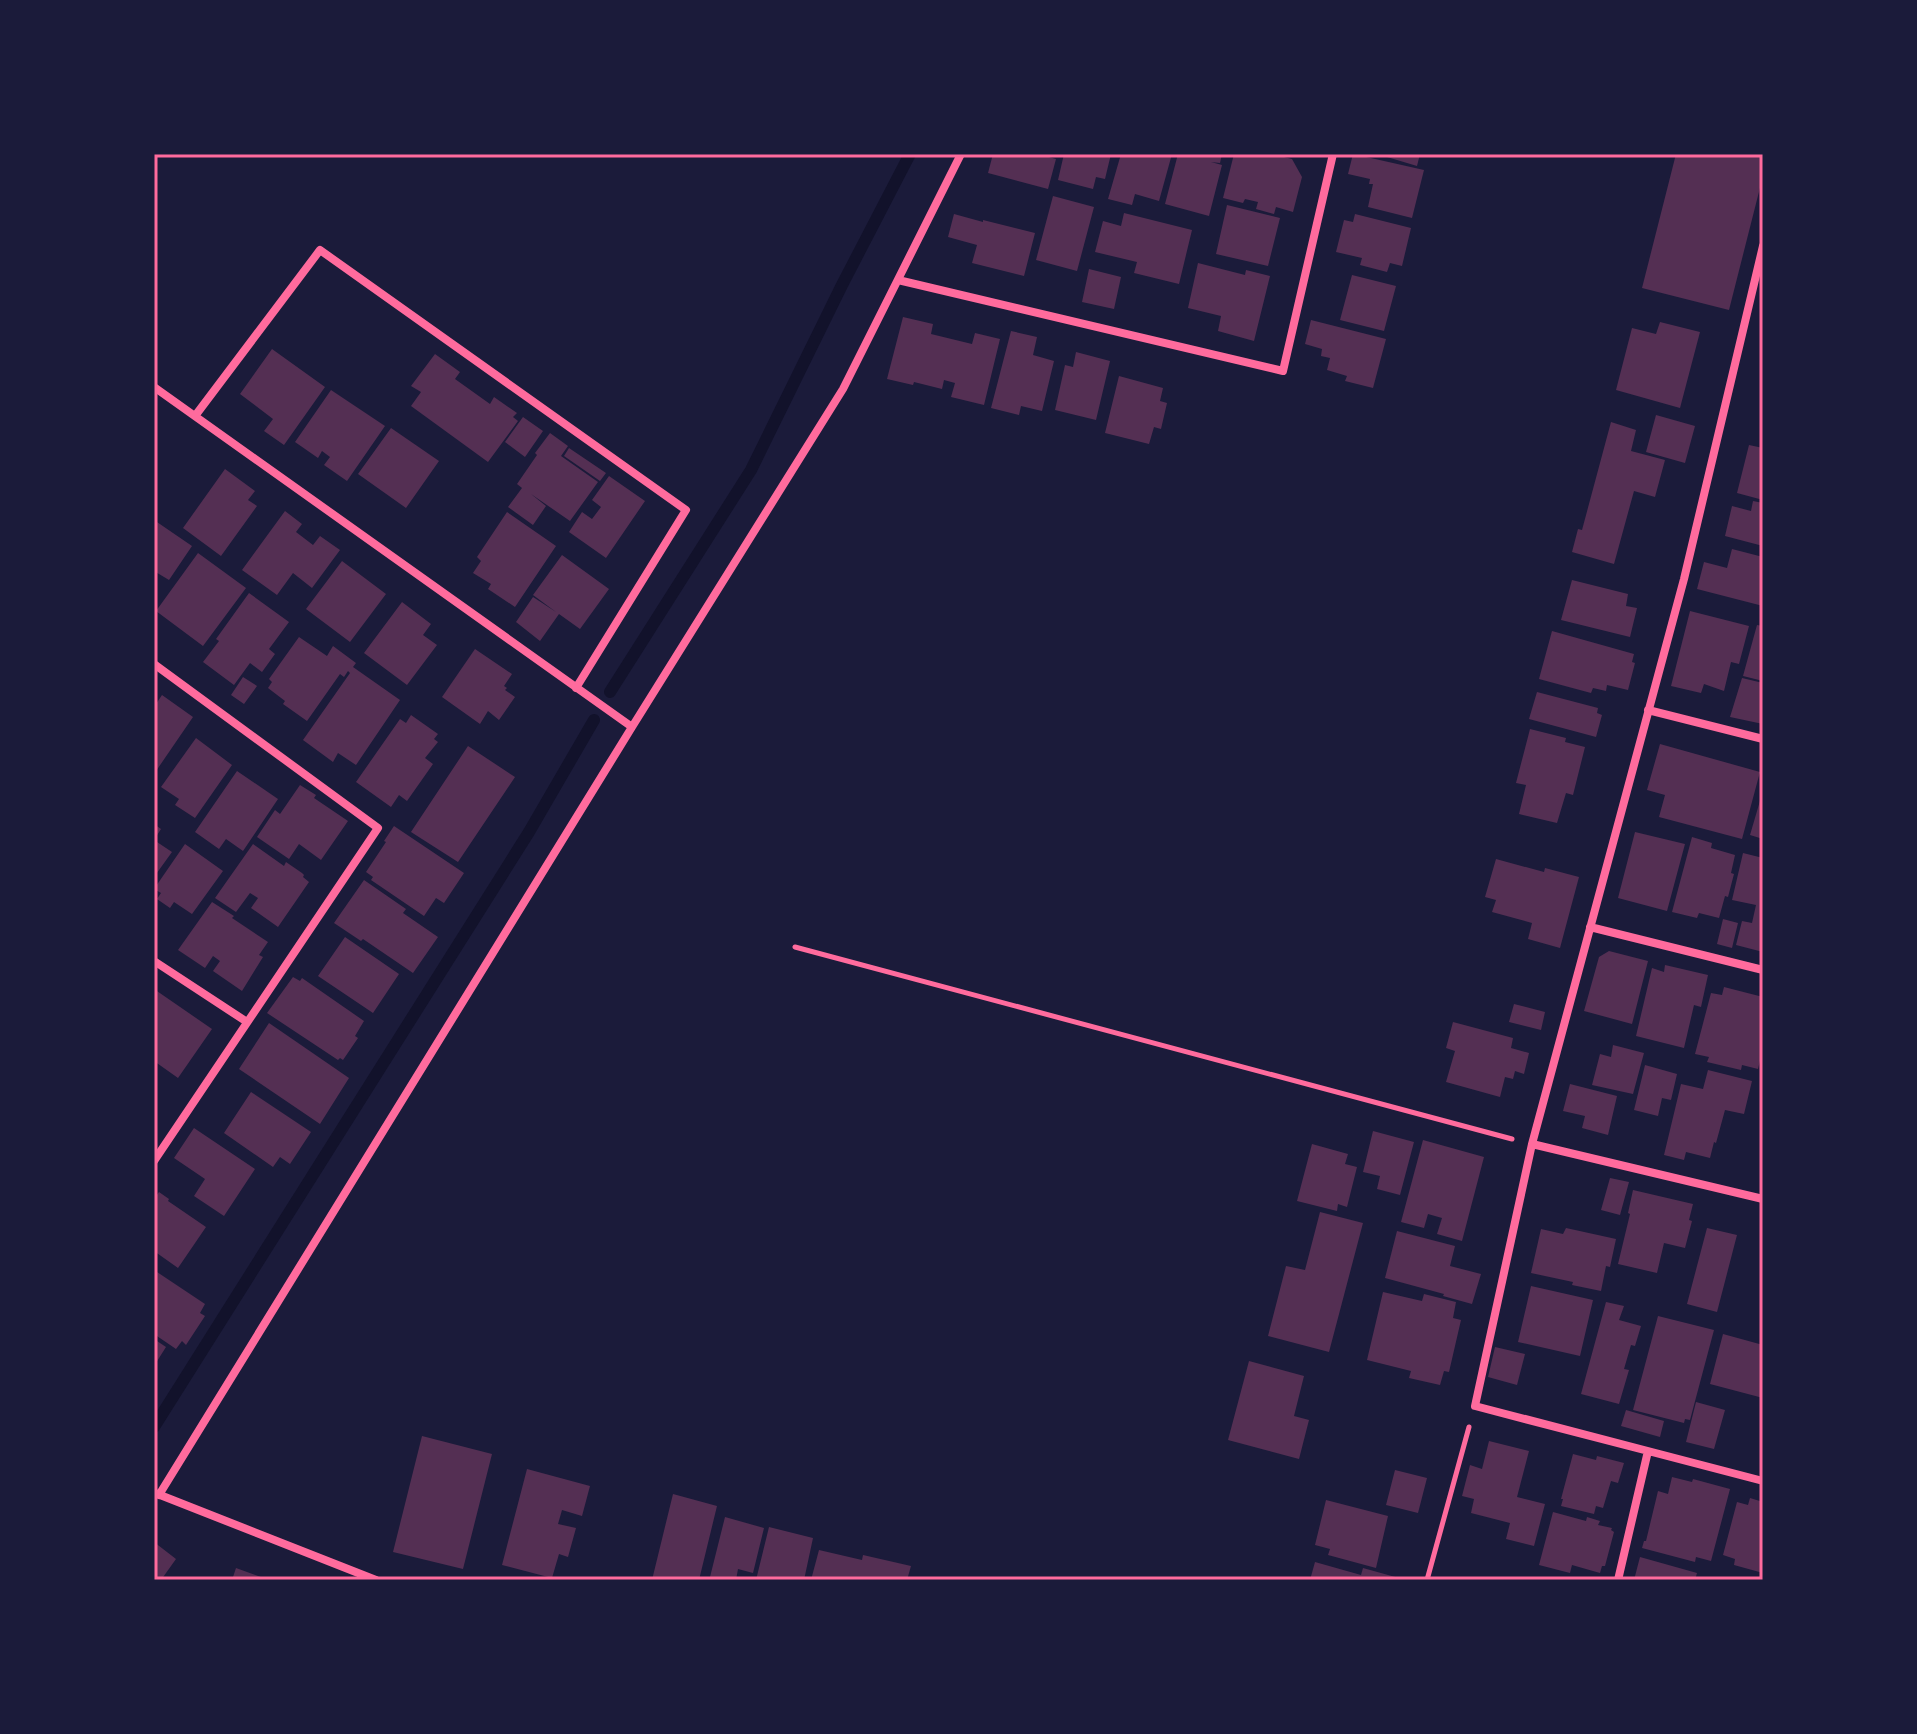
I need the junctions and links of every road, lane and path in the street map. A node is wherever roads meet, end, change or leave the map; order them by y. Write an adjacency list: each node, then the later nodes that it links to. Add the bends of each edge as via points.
1 (961, 154): 4 (street)
2 (1333, 154): 4 (street, via 1283,371)
3 (1763, 246): 9 (street)
4 (898, 280): 10 (street, via 843,389)
5 (154, 387): 6 (street)
6 (195, 416): 8 (street); 8 (street, via 320,250 686,510)
7 (154, 664): 16 (street, via 378,828)
8 (576, 688): 10 (street)
9 (1648, 710): 11 (street); 12 (street)
10 (632, 727): 23 (street)
11 (1763, 739)
12 (1590, 927): 15 (street); 17 (street)
13 (795, 947): 17 (path)
14 (154, 961): 16 (street)
15 (1763, 970)
16 (247, 1022): 18 (street)
17 (1532, 1144): 19 (street); 20 (street)
18 (154, 1161)
19 (1763, 1199)
20 (1475, 1406): 21 (street); 25 (path)
21 (1648, 1451): 22 (street); 26 (street)
22 (1763, 1481)
23 (156, 1494): 24 (street)
24 (376, 1580)
25 (1427, 1580)
26 (1618, 1580)

